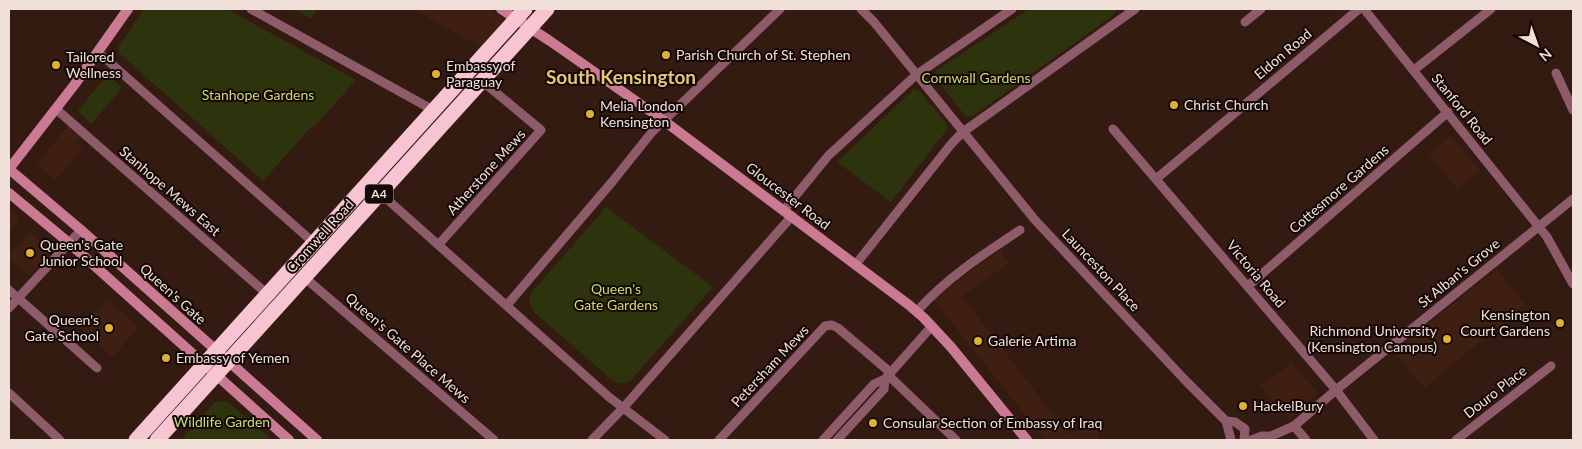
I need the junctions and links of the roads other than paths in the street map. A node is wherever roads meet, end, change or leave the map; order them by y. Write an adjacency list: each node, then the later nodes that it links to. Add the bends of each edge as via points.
1 (128, 9): 17 (street)
2 (251, 9): 23 (street)
3 (501, 9): 14 (street, Gloucester Road)
4 (547, 9): 16 (highway, Cromwell Road / A4)
5 (780, 9): 26 (street)
6 (861, 9): 20 (street)
7 (1012, 9): 20 (street)
8 (1260, 9): 15 (street)
9 (1359, 9): 30 (street, Eldon Road)
10 (1364, 9): 18 (street, Stanford Road)
11 (1491, 9): 13 (street)
12 (1132, 10): 28 (street)
13 (1481, 12): 18 (street)
14 (521, 14): 16 (street, Gloucester Road); 23 (highway, Cromwell Road / A4)
15 (1244, 22)
16 (530, 27): 21 (highway, Cromwell Road / A4); 26 (street, Gloucester Road)
17 (98, 52): 22 (street); 39 (street)
18 (1414, 70): 25 (street, Stanford Road)
19 (1556, 73): 24 (street)
20 (916, 75): 28 (street); 34 (street, via 828,156)
21 (482, 81): 32 (highway, Cromwell Road / A4); 40 (street, Atherstone Mews, via 541,130)
22 (56, 109): 29 (street); 46 (street, Stanhope Mews East)
23 (433, 110): 39 (highway, Cromwell Road / A4)
24 (1573, 110)
25 (1448, 112): 35 (street, Stanford Road); 44 (street, Cottesmore Gardens)
26 (663, 120): 34 (street, Gloucester Road); 48 (street)
27 (1113, 128): 30 (street, Victoria Road)
28 (963, 132): 41 (street); 62 (street, Launceston Place, via 1035,220)
29 (9, 169): 36 (street, Queen's Gate)
30 (1156, 179): 44 (street, Victoria Road)
31 (9, 193): 38 (street)
32 (380, 193): 40 (street); 42 (highway, Cromwell Road / A4)
33 (1573, 199): 35 (street, St Alban's Grove)
34 (788, 213): 41 (street, Gloucester Road); 61 (street)
35 (1539, 227): 43 (street, Stanford Road); 59 (street, St Alban's Grove)
36 (81, 230): 38 (street); 52 (street, Queen's Gate)
37 (1020, 230): 50 (street, via 949,279)
38 (68, 242): 47 (street); 54 (street)
39 (314, 243): 46 (highway, Cromwell Road / A4)
40 (439, 244): 48 (street)
41 (856, 264): 50 (street, Gloucester Road)
42 (304, 277): 53 (highway, Cromwell Road / A4); 69 (street, Queen's Gate Place Mews)
43 (1573, 284)
44 (1248, 286): 59 (street, Victoria Road)
45 (9, 290): 47 (street)
46 (267, 294): 52 (highway, Cromwell Road / A4)
47 (18, 298): 49 (street); 56 (street)
48 (507, 305): 61 (street)
49 (9, 308)
50 (917, 311): 51 (street, Gloucester Road)
51 (932, 326): 58 (street); 76 (street, Gloucester Road)
52 (216, 351): 53 (street, Queen's Gate); 54 (highway, Cromwell Road / A4)
53 (228, 362): 57 (highway, Cromwell Road / A4); 68 (street, Queen's Gate)
54 (203, 364): 57 (street); 65 (highway, Cromwell Road / A4)
55 (1551, 366): 82 (street, Douro Place)
56 (97, 368)
57 (216, 375): 66 (highway, Cromwell Road / A4); 67 (street)
58 (888, 376): 72 (street, Petersham Mews, via 838,328 825,326); 73 (street, via 874,384); 74 (street, via 884,389); 75 (street)
59 (1336, 390): 63 (street, St Alban's Grove); 81 (street, Victoria Road)
60 (9, 393): 64 (street)
61 (624, 407): 70 (street); 71 (street)
62 (1226, 421): 77 (street); 78 (street, Launceston Place, via 1235,422 1245,429)
63 (1294, 426): 79 (street, St Alban's Grove); 80 (street)
64 (60, 440)
65 (136, 440)
66 (157, 440)
67 (289, 440)
68 (318, 440)
69 (494, 440)
70 (592, 440)
71 (665, 440)
72 (719, 440)
73 (823, 440)
74 (837, 440)
75 (956, 440)
76 (1027, 440)
77 (1230, 440)
78 (1244, 440)
79 (1251, 440)
80 (1306, 440)
81 (1374, 440)
82 (1456, 440)

